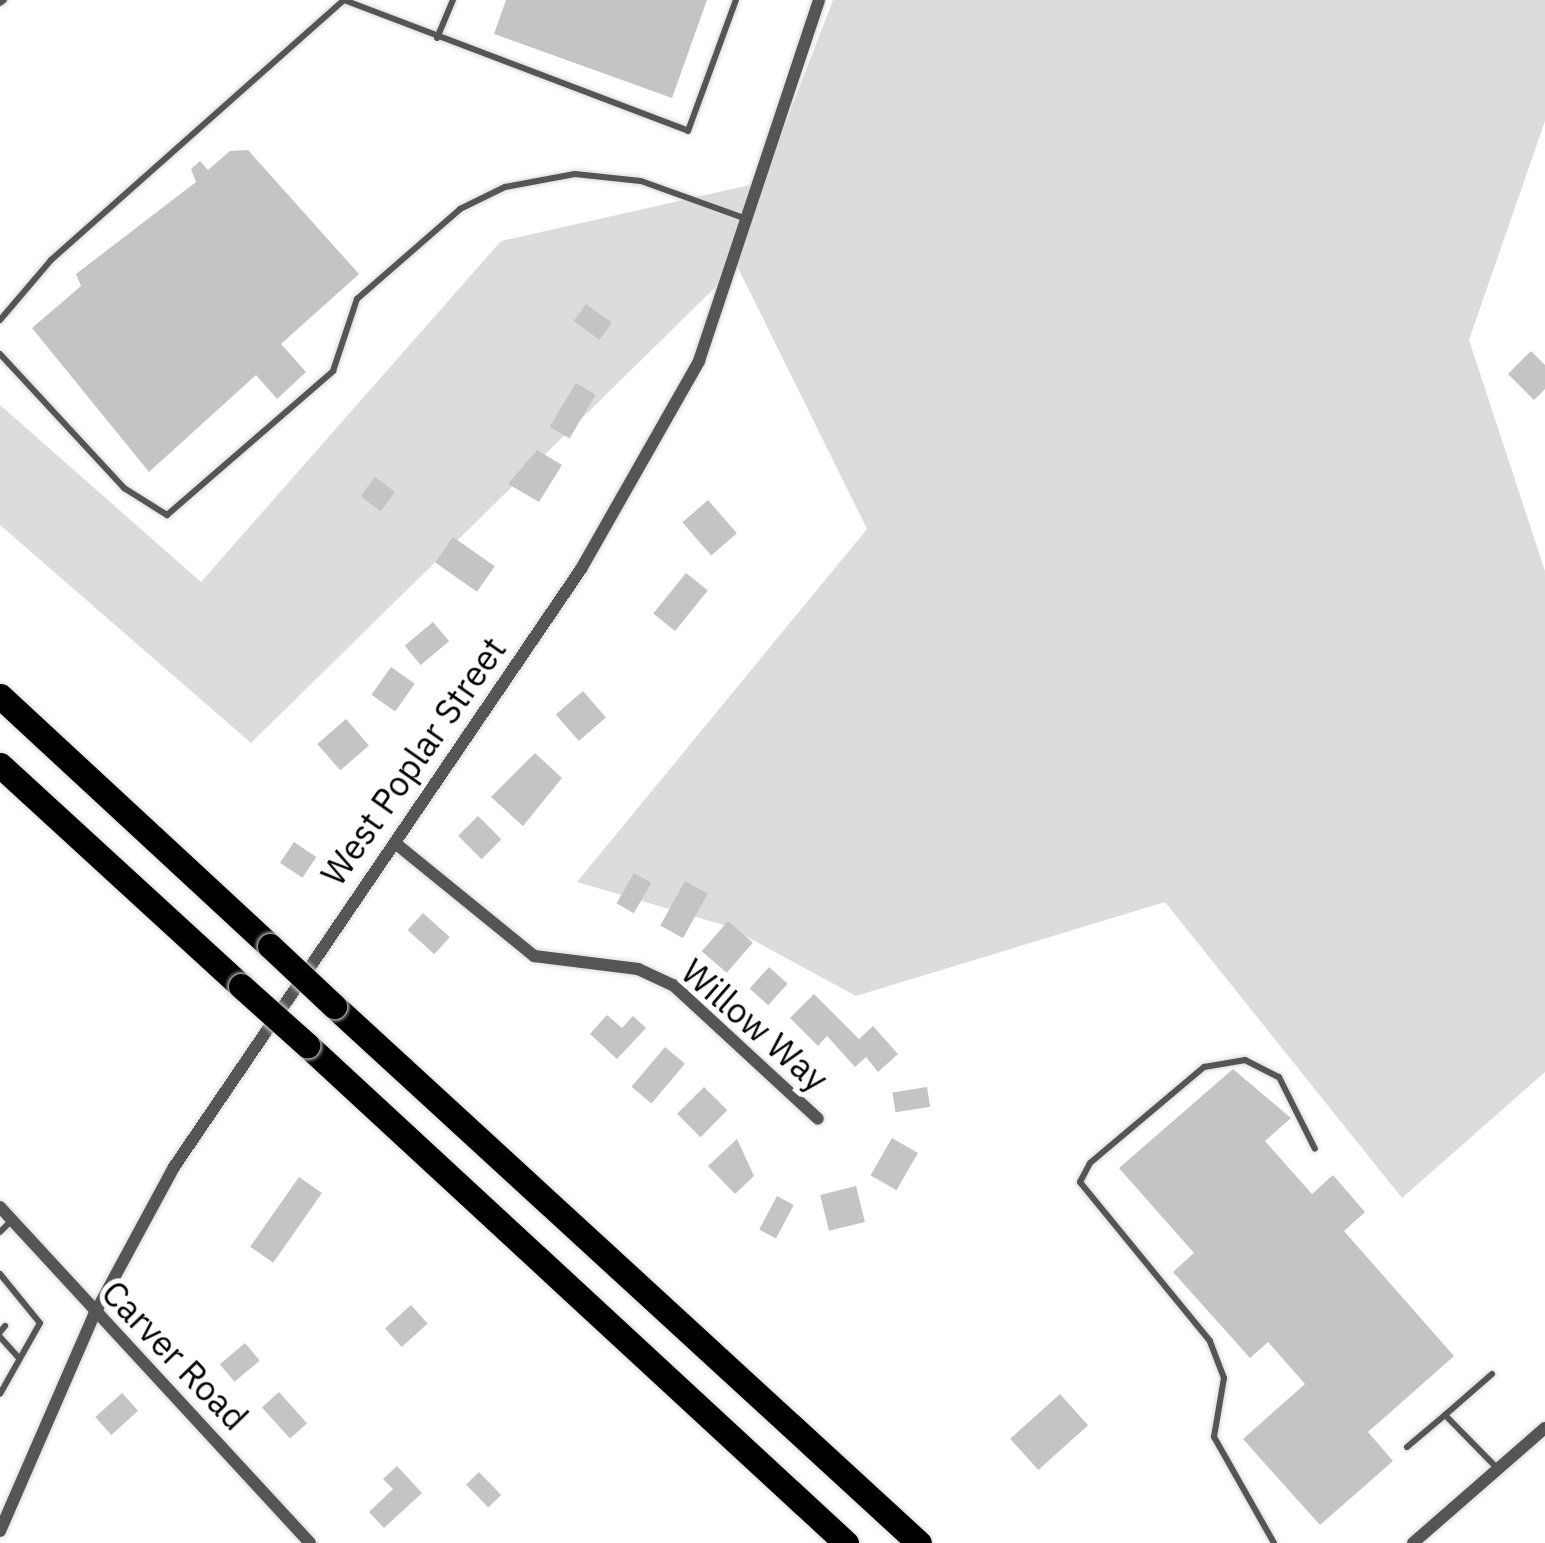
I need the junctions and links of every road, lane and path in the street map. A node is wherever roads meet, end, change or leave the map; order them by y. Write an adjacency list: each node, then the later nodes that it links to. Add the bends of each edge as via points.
1 (344, 0): 5 (lane); 7 (lane, via 51,260)
2 (454, 0): 5 (lane)
3 (736, 0): 5 (lane, via 688,130)
4 (819, 0): 6 (street, West Poplar Street)
5 (437, 38)
6 (741, 217): 8 (lane, via 641,181 576,174 505,187 460,209 357,299 333,371 167,515 124,488); 13 (street, West Poplar Street, via 684,389 604,534)
7 (0, 320)
8 (0, 354)
9 (0, 696): 37 (highway, bridge)
10 (0, 765): 12 (highway)
11 (0, 780): 12 (highway)
12 (71, 833): 36 (highway, bridge)
13 (395, 843): 14 (street, Willow Way, via 534,956 638,969 673,986); 24 (street, West Poplar Street, via 251,1044)
14 (818, 1120)
15 (1314, 1148): 38 (lane, via 1280,1076 1246,1060 1204,1067 1090,1163 1080,1182 1210,1340 1224,1378 1214,1437)
16 (0, 1207): 17 (street, Carver Road)
17 (12, 1220): 18 (lane); 24 (street, Carver Road)
18 (0, 1232)
19 (0, 1274): 20 (lane)
20 (11, 1288): 21 (lane); 22 (lane)
21 (2, 1298)
22 (26, 1305): 23 (lane); 26 (lane, via 40,1323)
23 (16, 1315)
24 (94, 1315): 33 (street, West Poplar Street); 35 (street, Carver Road)
25 (2, 1331): 26 (lane)
26 (18, 1358): 28 (lane)
27 (1492, 1374): 29 (lane)
28 (0, 1394)
29 (1445, 1415): 31 (lane); 32 (lane)
30 (1545, 1428): 32 (street)
31 (1408, 1447)
32 (1498, 1469): 39 (street)
33 (5, 1509): 34 (street, West Poplar Street)
34 (0, 1531)
35 (310, 1543)
36 (846, 1543)
37 (919, 1543)
38 (1274, 1543)
39 (1413, 1543)

